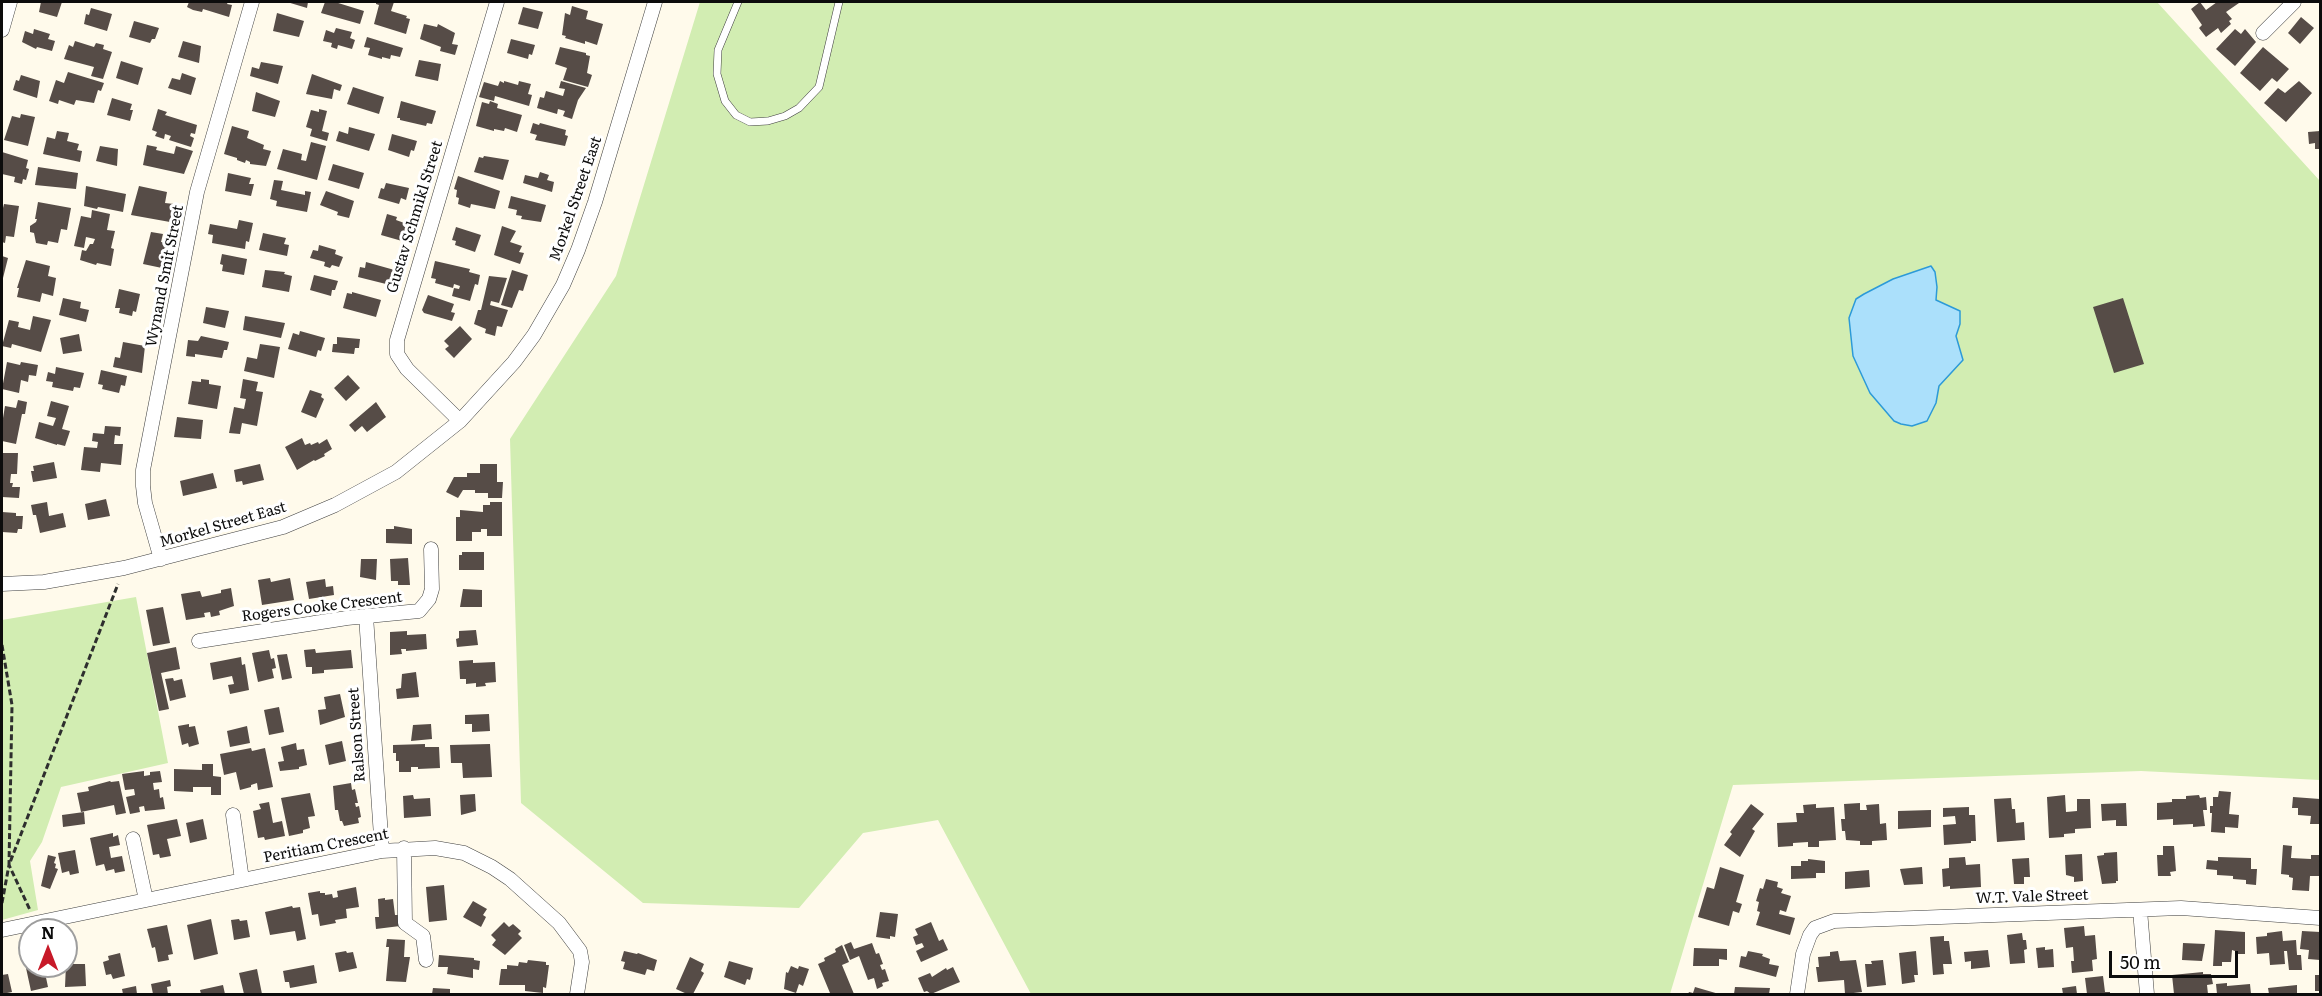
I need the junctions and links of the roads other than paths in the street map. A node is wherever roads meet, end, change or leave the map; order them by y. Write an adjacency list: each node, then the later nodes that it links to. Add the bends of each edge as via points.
1 (9, 2): 8 (street)
2 (252, 2): 12 (street, Wynand Smit Street, via 197,192 143,470 145,503)
3 (497, 2): 10 (street, Gustav Schmikl Street, via 397,340 397,354 407,369)
4 (655, 2): 10 (street, Morkel Street East, via 595,202 563,285 514,362)
5 (738, 2): 6 (lane, via 718,50 717,74 725,101 736,115 750,122 785,116 819,87)
6 (839, 2)
7 (2294, 2): 9 (street)
8 (2, 30)
9 (2263, 33)
10 (460, 421): 12 (street, Morkel Street East, via 396,472 335,505 283,527)
11 (431, 549): 14 (street, Rogers Cooke Crescent, via 432,589 425,606 419,611)
12 (161, 559): 13 (street, Morkel Street East, via 45,582)
13 (2, 584)
14 (366, 616): 15 (street, Rogers Cooke Crescent); 19 (street, Ralson Street)
15 (200, 641)
16 (232, 815): 20 (street)
17 (133, 839): 21 (street)
18 (404, 848): 19 (street, Peritiam Crescent); 25 (street, via 405,923 423,936); 26 (street, Peritiam Crescent, via 464,853 510,879 559,923 580,951)
19 (382, 851): 20 (street, Peritiam Crescent)
20 (242, 880): 21 (street, Peritiam Crescent)
21 (146, 900): 24 (street, Peritiam Crescent)
22 (2140, 910): 23 (street, W.T. Vale Street, via 2198,908); 27 (street, W.T. Vale Street, via 1834,921 1821,925 1810,935); 28 (street)
23 (2320, 918)
24 (2, 930)
25 (426, 960)
26 (577, 994)
27 (1797, 994)
28 (2147, 994)

